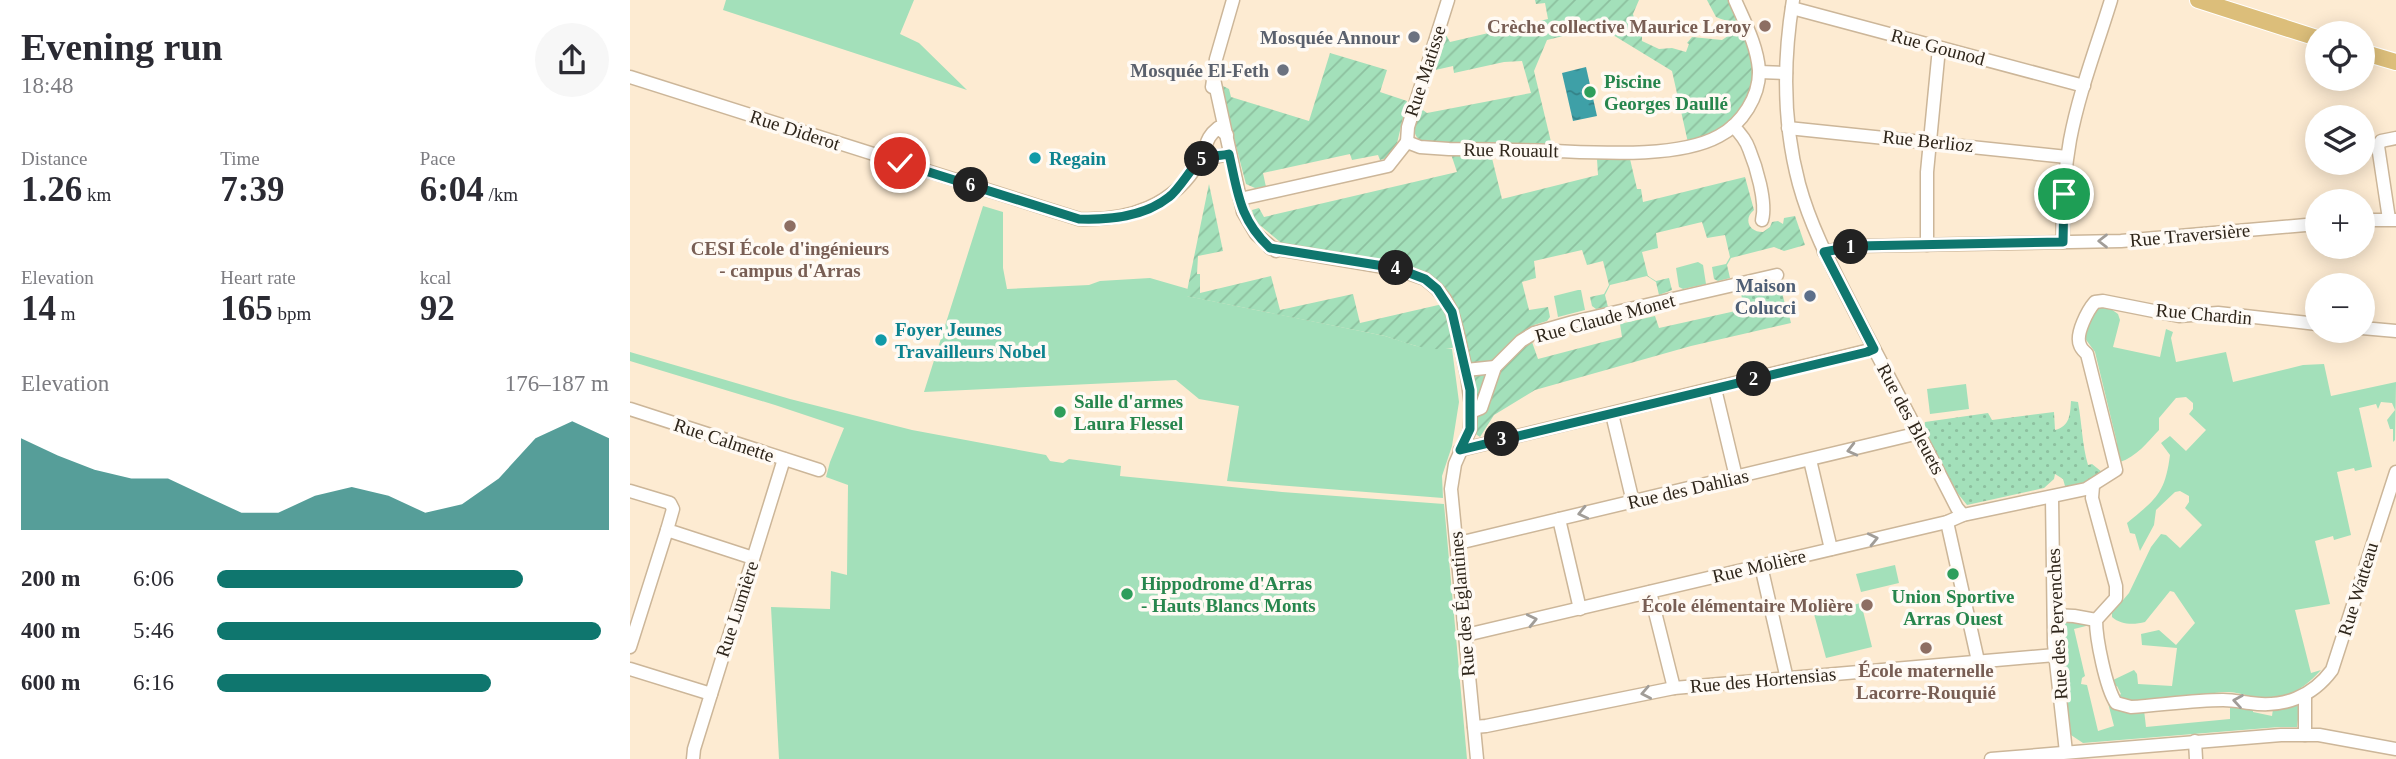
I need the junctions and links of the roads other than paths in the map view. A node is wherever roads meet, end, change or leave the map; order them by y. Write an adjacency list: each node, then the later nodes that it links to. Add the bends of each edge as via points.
1 (1233, 0): 21 (street, via 1216,59)
2 (1448, 0): 23 (street, Rue Matisse)
3 (1735, 0): 15 (street, via 1757,54)
4 (2111, 0): 18 (street)
5 (2199, 0): 9 (main road)
6 (2227, 0): 8 (main road)
7 (1792, 4): 11 (street, Rue Gounod); 16 (street, Rue des Bleuets)
8 (2305, 25)
9 (2305, 34)
10 (2375, 47): 12 (main road)
11 (1940, 48): 18 (street, Rue Gounod); 24 (street)
12 (2396, 54)
13 (2375, 56): 14 (main road)
14 (2396, 62)
15 (1759, 72): 16 (street); 19 (street, Rue Rouault, via 1749,107)
16 (1786, 73): 20 (street, Rue des Bleuets)
17 (630, 77): 27 (street, Rue Diderot, via 1079,219 1121,218 1157,206 1172,196)
18 (2084, 86): 26 (street)
19 (1733, 126): 23 (street, Rue Rouault, via 1696,145 1629,152 1449,149); 30 (street, via 1749,146 1762,199)
20 (1788, 128): 24 (street, Rue Berlioz); 34 (street, Rue des Bleuets, via 1799,185)
21 (1218, 133): 25 (street); 27 (street, Rue Diderot)
22 (2390, 139): 29 (street, via 2378,144 2378,149)
23 (1407, 142): 28 (street, via 1388,166)
24 (1929, 142): 26 (street, Rue Berlioz); 33 (street)
25 (1229, 154): 27 (street); 28 (street)
26 (2067, 157): 32 (street)
27 (1201, 160)
28 (1240, 199): 41 (street, via 1248,224 1270,248 1396,268 1425,279 1446,299 1452,312)
29 (2392, 219)
30 (1762, 220)
31 (2305, 225): 32 (street, Rue Traversière, one-way to 32)
32 (2063, 242): 33 (street, Rue Traversière)
33 (1927, 245): 34 (street, Rue Traversière, via 1857,246)
34 (1824, 252): 39 (street, Rue des Bleuets)
35 (1777, 275): 40 (street, Rue Claude Monet, via 1534,333)
36 (2305, 323): 53 (street, Rue Chardin, via 2218,313 2179,316 2095,302 2078,336 2116,470)
37 (2375, 329): 38 (street)
38 (2396, 331)
39 (1874, 349): 42 (street); 46 (street, Rue des Bleuets)
40 (1495, 367): 41 (street); 44 (street, Rue Claude Monet, via 1481,408)
41 (1466, 370): 44 (street)
42 (1715, 389): 45 (street); 52 (street)
43 (630, 410): 48 (street, Rue Calmette)
44 (1471, 412): 47 (street, Rue des Églantines, via 1470,429)
45 (1612, 414): 47 (street); 56 (street)
46 (1919, 433): 49 (street, Rue des Dahlias, one-way to 49); 57 (street, Rue des Bleuets)
47 (1460, 450): 61 (street, Rue des Églantines, via 1451,489)
48 (784, 459): 50 (street, Rue Calmette); 63 (street, Rue Lumière)
49 (1810, 460): 52 (street, Rue des Dahlias); 62 (street)
50 (819, 470)
51 (2396, 472): 77 (street, Rue Watteau, via 2332,670)
52 (1736, 477): 56 (street, Rue des Dahlias)
53 (2093, 486): 55 (street, Rue Molière); 68 (street, via 2092,498 2116,586 2116,598)
54 (630, 491): 60 (street, via 670,503 673,509)
55 (2052, 497): 57 (street, Rue Molière); 67 (street, Rue des Pervenches)
56 (1633, 502): 58 (street, Rue des Dahlias, one-way to 58)
57 (1963, 515): 59 (street, Rue Molière)
58 (1559, 519): 61 (street, Rue des Dahlias); 66 (street)
59 (1947, 522): 62 (street, Rue Molière, one-way to 59); 72 (street)
60 (667, 530): 63 (street); 70 (street)
61 (1457, 541): 69 (street, Rue des Églantines)
62 (1831, 549): 64 (street, Rue Molière)
63 (753, 558): 76 (street, Rue Lumière)
64 (1760, 566): 65 (street, Rue Molière); 74 (street)
65 (1650, 592): 66 (street, Rue Molière); 75 (street)
66 (1580, 609): 69 (street, Rue Molière, one-way to 66)
67 (2054, 615): 68 (street); 71 (street, Rue des Pervenches)
68 (2096, 620): 77 (street, one-way to 68, via 2278,704 2227,699 2131,707 2116,703)
69 (1466, 635): 78 (street, Rue des Églantines)
70 (630, 647)
71 (2055, 655): 72 (street, Rue des Hortensias); 82 (street, Rue des Pervenches)
72 (1978, 661): 74 (street, Rue des Hortensias)
73 (630, 668): 76 (street)
74 (1787, 679): 75 (street, Rue des Hortensias)
75 (1674, 688): 78 (street, Rue des Hortensias, one-way to 78)
76 (710, 694): 84 (street, Rue Lumière)
77 (2305, 695): 79 (street)
78 (1474, 727): 85 (street, Rue des Églantines)
79 (2305, 735): 80 (street); 81 (street)
80 (2195, 741): 82 (street); 87 (street)
81 (2396, 749)
82 (2066, 751): 83 (street)
83 (2013, 758): 86 (street)
84 (693, 759)
85 (1477, 759)
86 (1991, 759)
87 (2196, 759)

